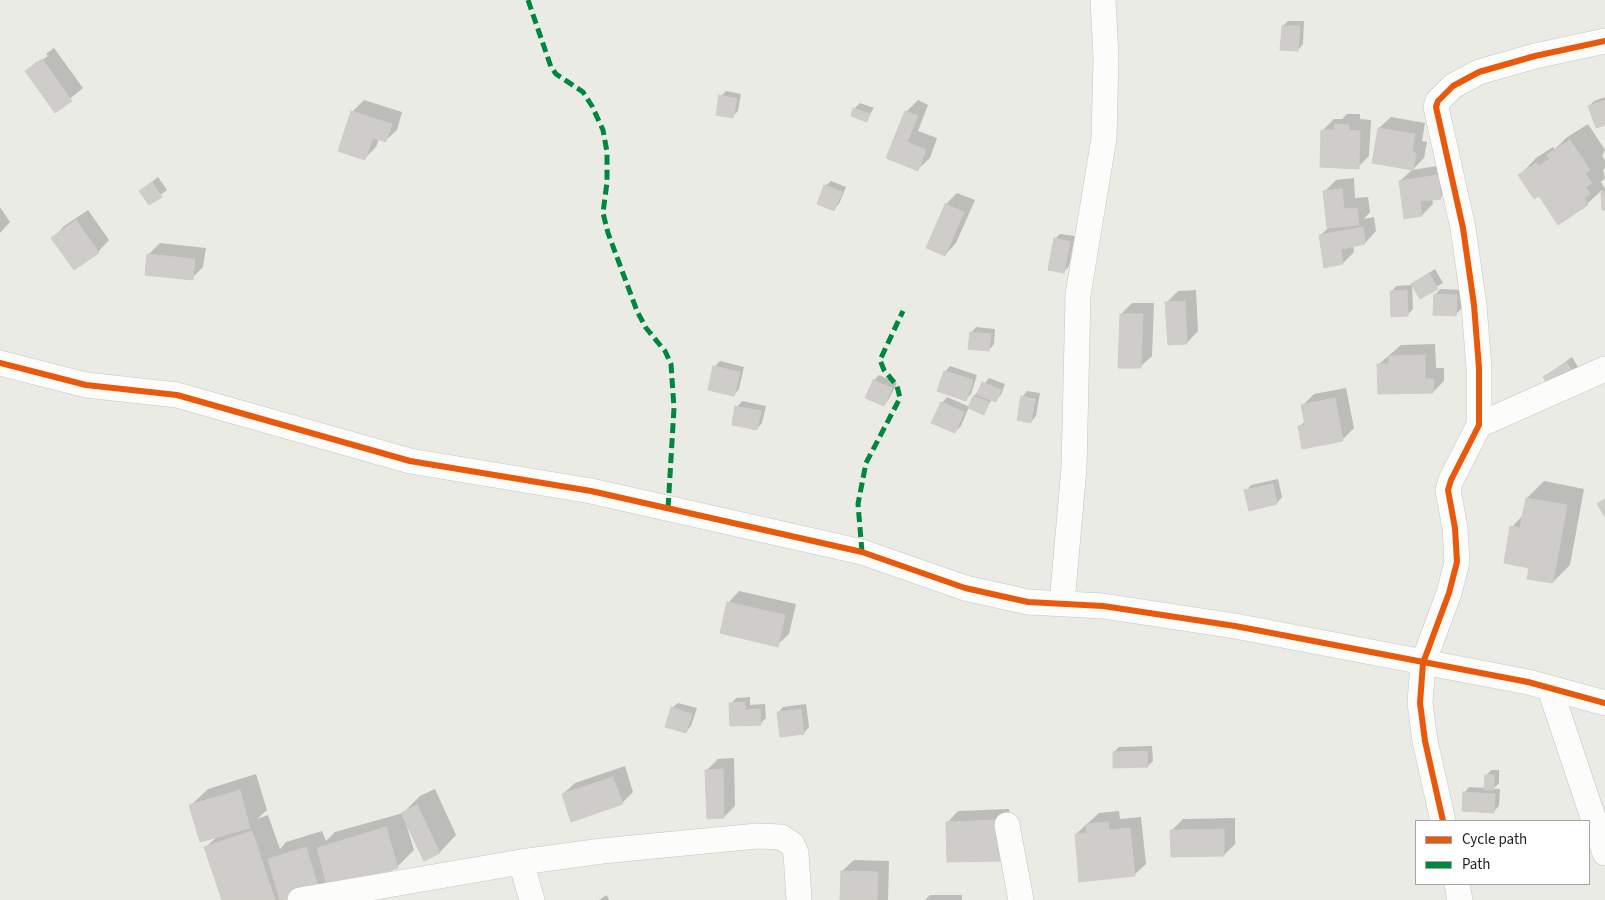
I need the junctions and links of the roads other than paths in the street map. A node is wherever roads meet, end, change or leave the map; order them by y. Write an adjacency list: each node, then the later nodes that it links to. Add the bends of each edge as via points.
1 (1103, 0): 6 (street, via 1106,58 1104,138 1078,295 1074,468)
2 (1605, 41): 5 (street, via 1479,72 1453,86 1438,101 1436,115 1463,228 1474,305)
3 (0, 362): 6 (street, via 86,385 177,395 410,461 591,491 862,552 965,588 1028,602)
4 (1605, 369): 5 (street)
5 (1479, 425): 7 (street, via 1448,490 1457,562)
6 (1062, 603): 7 (street, via 1138,610 1226,624)
7 (1423, 662): 8 (street); 10 (street, via 1420,703)
8 (1550, 688): 9 (street); 12 (street)
9 (1605, 703)
10 (1443, 820)
11 (1007, 824): 18 (street)
12 (1605, 853)
13 (521, 862): 15 (street); 16 (street); 17 (street, via 663,844 781,837 792,844 796,853)
14 (1457, 885): 19 (street)
15 (300, 900)
16 (532, 900)
17 (799, 900)
18 (1021, 900)
19 (1460, 900)

